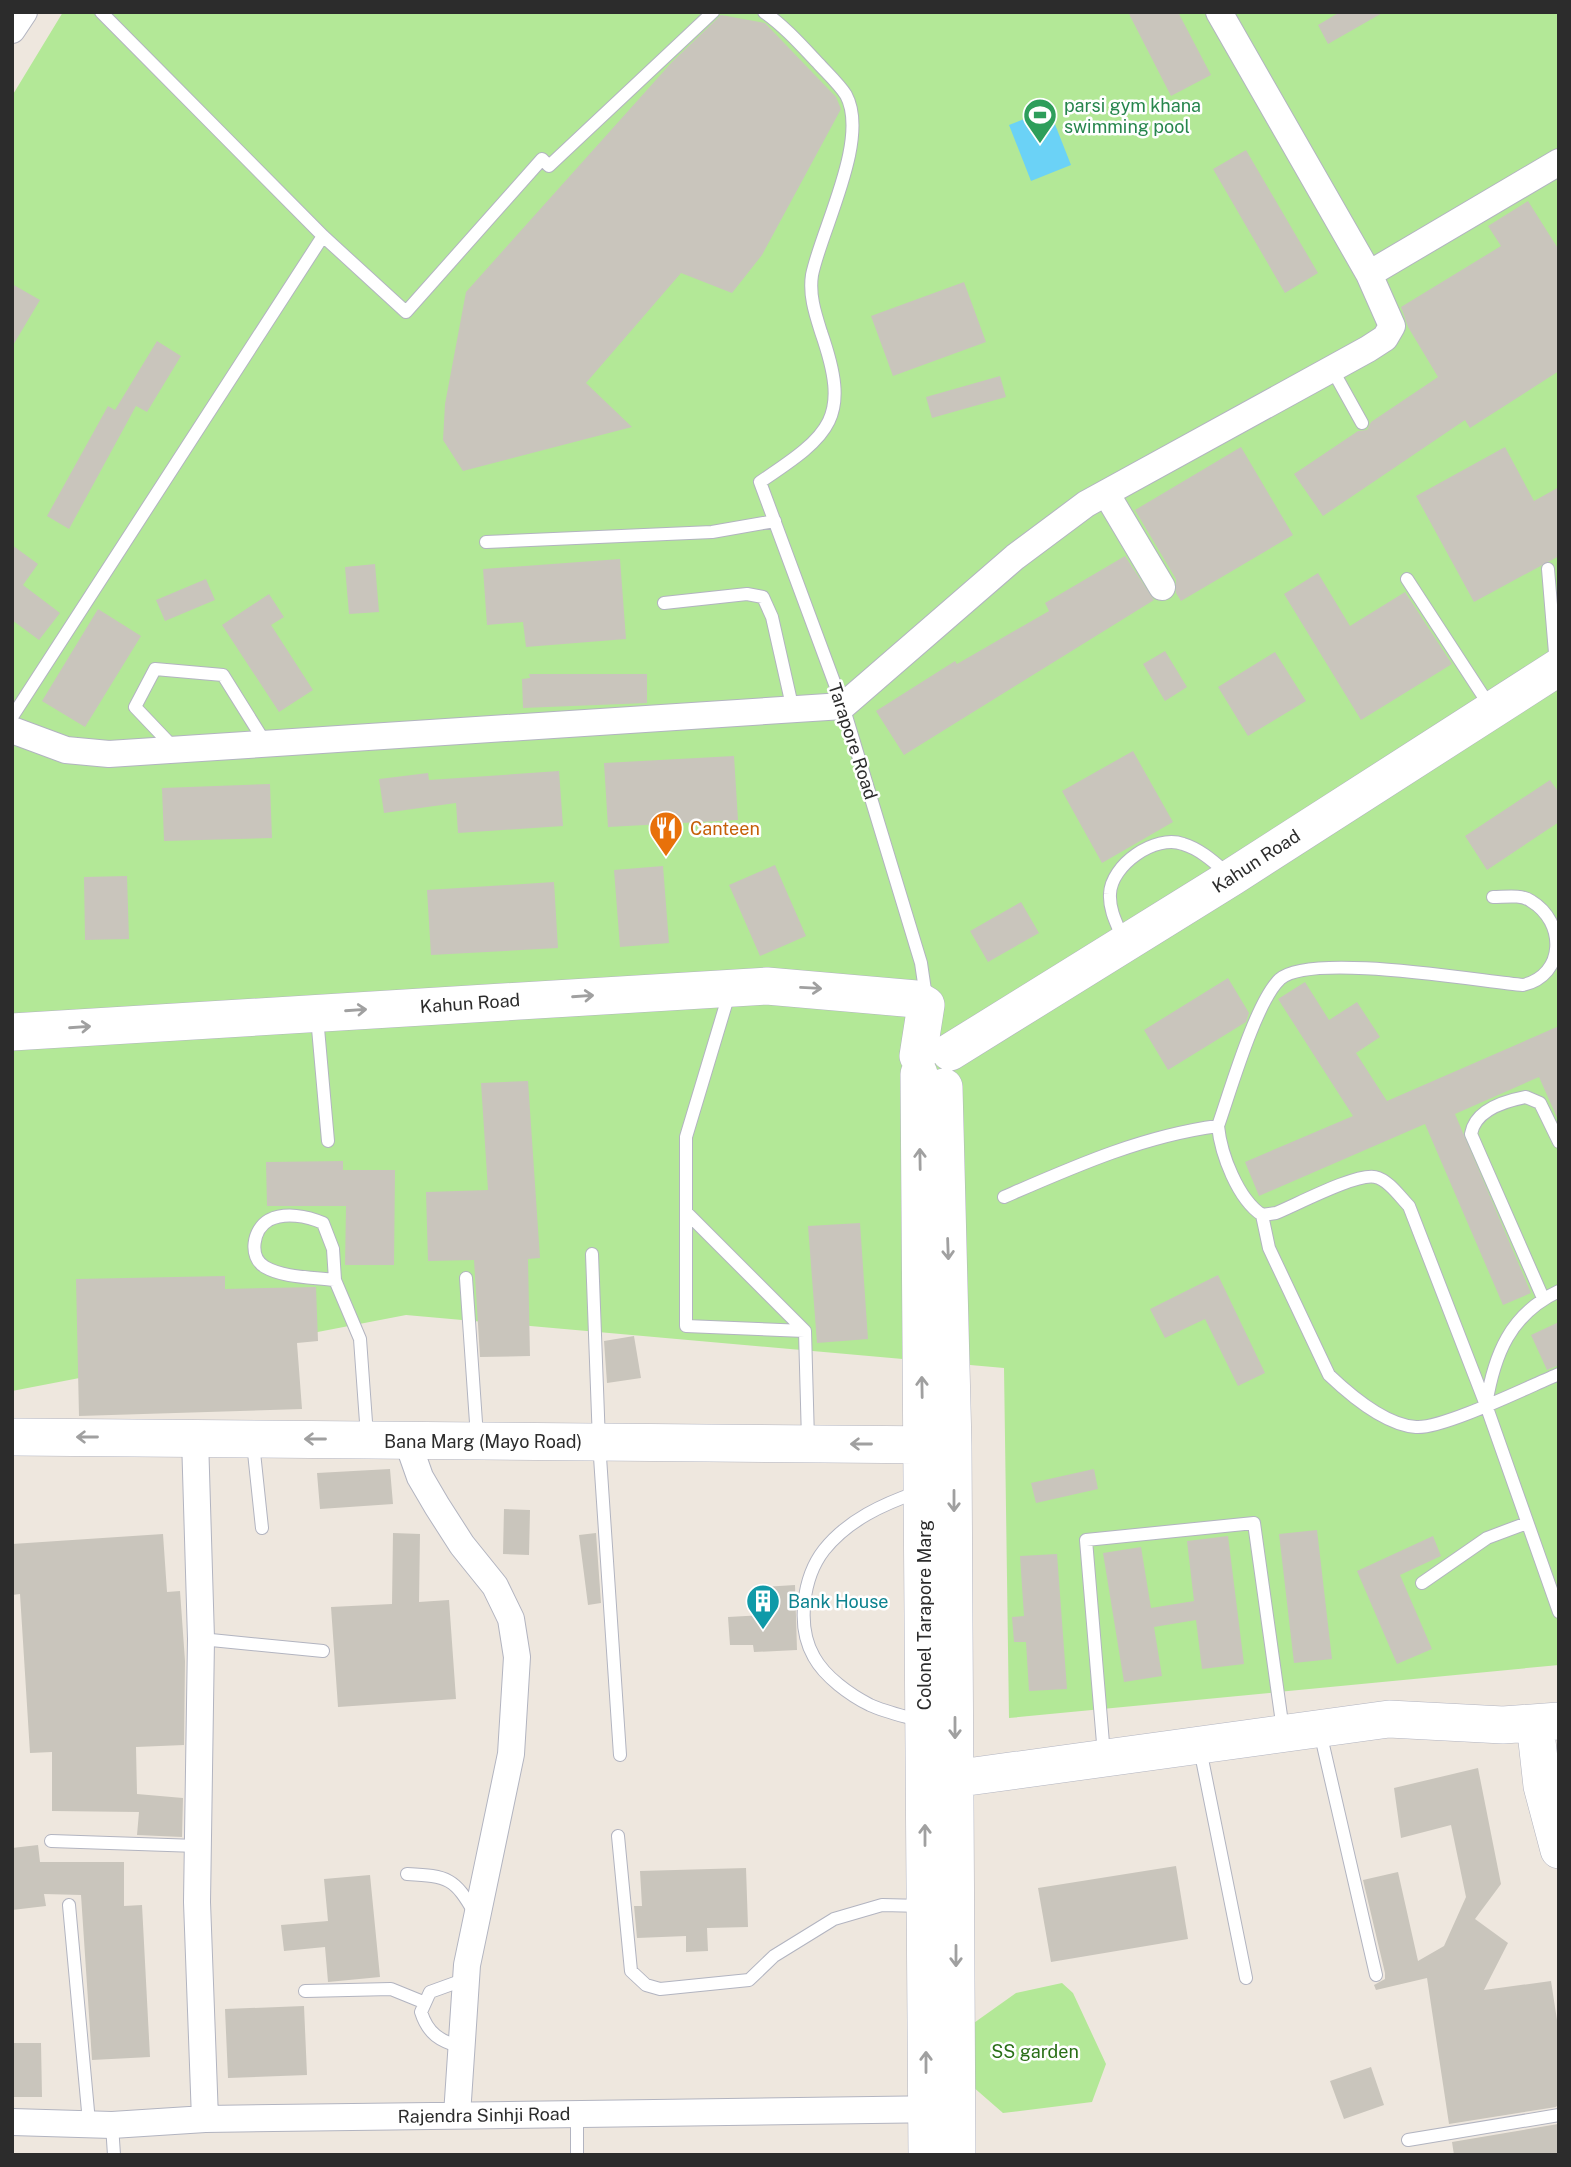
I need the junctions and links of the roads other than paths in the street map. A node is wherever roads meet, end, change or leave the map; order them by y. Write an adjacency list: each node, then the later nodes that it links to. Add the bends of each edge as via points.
1 (102, 12): 6 (lane)
2 (713, 12): 6 (lane, via 549,166 542,159 406,312)
3 (764, 12): 11 (lane, Tarapore Road, via 835,82 846,96 851,114 849,154 812,276 812,304 836,392 834,416 797,458 760,482)
4 (1219, 12): 7 (street)
5 (1559, 162): 7 (street)
6 (323, 236): 21 (lane)
7 (1369, 274): 8 (street, via 1392,326 1385,338)
8 (1332, 369): 9 (lane); 10 (street)
9 (1362, 423)
10 (1106, 493): 15 (street); 18 (street, via 1015,557)
11 (775, 521): 12 (lane, via 712,532); 18 (lane, Tarapore Road)
12 (486, 542)
13 (1548, 569): 17 (lane)
14 (1407, 579): 19 (lane)
15 (1162, 587)
16 (664, 603): 20 (lane, via 747,594 763,597 772,617)
17 (1558, 675): 19 (street, Kahun Road); 32 (street, Kahun Road, via 1368,810 1056,1015)
18 (844, 706): 20 (street); 29 (lane, Tarapore Road, via 920,963)
19 (1491, 708): 25 (street, Kahun Road)
20 (793, 710): 23 (street)
21 (12, 717)
22 (12, 730): 24 (street, via 86,754)
23 (266, 744): 24 (street); 24 (lane, via 223,675 155,668 135,707)
24 (177, 751)
25 (1232, 877): 27 (street, Kahun Road); 27 (lane, via 1184,844 1161,843 1140,853 1123,867 1110,891 1113,915)
26 (1493, 897): 33 (lane, via 1531,900 1545,914 1555,933 1557,951 1549,973 1538,982 1523,985 1338,967 1302,968 1280,979 1262,1007)
27 (1125, 945): 32 (street, Kahun Road)
28 (731, 987): 29 (street, Kahun Road, one-way to 29, via 820,989 916,999); 30 (street, Kahun Road, one-way to 28); 37 (lane, via 686,1137)
29 (926, 1005): 32 (street, Colonel Tarapore Marg)
30 (317, 1013): 31 (street, Kahun Road, one-way to 30); 34 (lane)
31 (12, 1032)
32 (938, 1064): 55 (street, Colonel Tarapore Marg)
33 (1217, 1126): 36 (lane, via 1130,1146); 38 (lane, via 1220,1145 1249,1206)
34 (328, 1142)
35 (1559, 1142): 43 (lane, via 1540,1103 1526,1097 1488,1110 1472,1126 1471,1134)
36 (1004, 1198)
37 (687, 1213): 44 (lane); 44 (lane, via 686,1326)
38 (1262, 1215): 46 (lane, via 1278,1268 1329,1375 1342,1388 1414,1427); 46 (lane, via 1360,1178 1376,1177 1389,1185 1409,1206)
39 (592, 1254): 53 (lane)
40 (466, 1278): 52 (lane)
41 (335, 1280): 41 (lane, via 286,1274 264,1266 255,1254 263,1225 300,1216 323,1223 333,1249); 50 (lane, via 360,1339)
42 (1559, 1291): 43 (lane)
43 (1543, 1298): 46 (lane, via 1508,1332 1496,1356)
44 (805, 1331): 54 (lane)
45 (1559, 1374): 46 (lane)
46 (1486, 1405): 57 (lane)
47 (12, 1437): 48 (street, Bana Marg (Mayo Road), one-way to 47)
48 (195, 1438): 49 (street, Bana Marg (Mayo Road)); 61 (street)
49 (253, 1439): 50 (street, Bana Marg (Mayo Road), one-way to 49); 58 (lane)
50 (368, 1440): 51 (street, Bana Marg (Mayo Road))
51 (407, 1440): 52 (street, Bana Marg (Mayo Road)); 78 (street, via 437,1506 495,1586 511,1619 517,1657 511,1754)
52 (478, 1441): 53 (street, Bana Marg (Mayo Road))
53 (599, 1442): 54 (street, Bana Marg (Mayo Road)); 68 (lane)
54 (808, 1443): 55 (street, Bana Marg (Mayo Road), one-way to 54)
55 (938, 1444): 56 (street, Colonel Tarapore Marg); 70 (street, Colonel Tarapore Marg, one-way to 70)
56 (923, 1490): 63 (street, Colonel Tarapore Marg); 63 (lane, via 872,1511 834,1539 811,1571 805,1609 810,1648 830,1676 872,1706)
57 (1527, 1523): 59 (lane, via 1487,1538); 60 (lane)
58 (262, 1528)
59 (1422, 1583)
60 (1559, 1612)
61 (201, 1639): 62 (lane); 73 (street)
62 (323, 1651)
63 (925, 1722): 70 (street, Colonel Tarapore Marg)
64 (1532, 1723): 65 (street, via 1389,1718); 74 (street)
65 (1319, 1728): 66 (street); 79 (lane)
66 (1283, 1733): 67 (street); 69 (lane, via 1254,1522 1086,1540)
67 (1199, 1745): 69 (street); 80 (lane)
68 (621, 1755)
69 (1104, 1758): 70 (street)
70 (940, 1781): 77 (street, Colonel Tarapore Marg, one-way to 70); 85 (street, Colonel Tarapore Marg, one-way to 85)
71 (618, 1836): 77 (lane, via 631,1971 646,1986 660,1989 749,1980 774,1956 834,1919 882,1905)
72 (51, 1841): 73 (lane)
73 (197, 1846): 89 (street)
74 (1559, 1850)
75 (407, 1874): 78 (lane, via 441,1875 455,1882)
76 (69, 1905): 91 (lane)
77 (925, 1906): 85 (street, Colonel Tarapore Marg, one-way to 77)
78 (477, 1918): 81 (street)
79 (1376, 1975)
80 (1246, 1978)
81 (466, 1979): 83 (lane, via 437,1987); 84 (street)
82 (305, 1991): 83 (lane, via 391,1989)
83 (423, 2002): 84 (lane, via 425,2026 443,2042)
84 (461, 2047): 87 (street)
85 (942, 2109): 86 (street, Rajendra Sinhji Road); 95 (street, Colonel Tarapore Marg); 96 (street, Colonel Tarapore Marg)
86 (577, 2114): 87 (street, Rajendra Sinhji Road); 94 (lane)
87 (457, 2115): 89 (street, Rajendra Sinhji Road)
88 (1559, 2115): 92 (lane)
89 (205, 2119): 91 (street, Rajendra Sinhji Road)
90 (12, 2122): 91 (street, Rajendra Sinhji Road)
91 (100, 2123): 93 (lane)
92 (1408, 2140)
93 (114, 2155)
94 (577, 2155)
95 (927, 2155)
96 (957, 2155)

